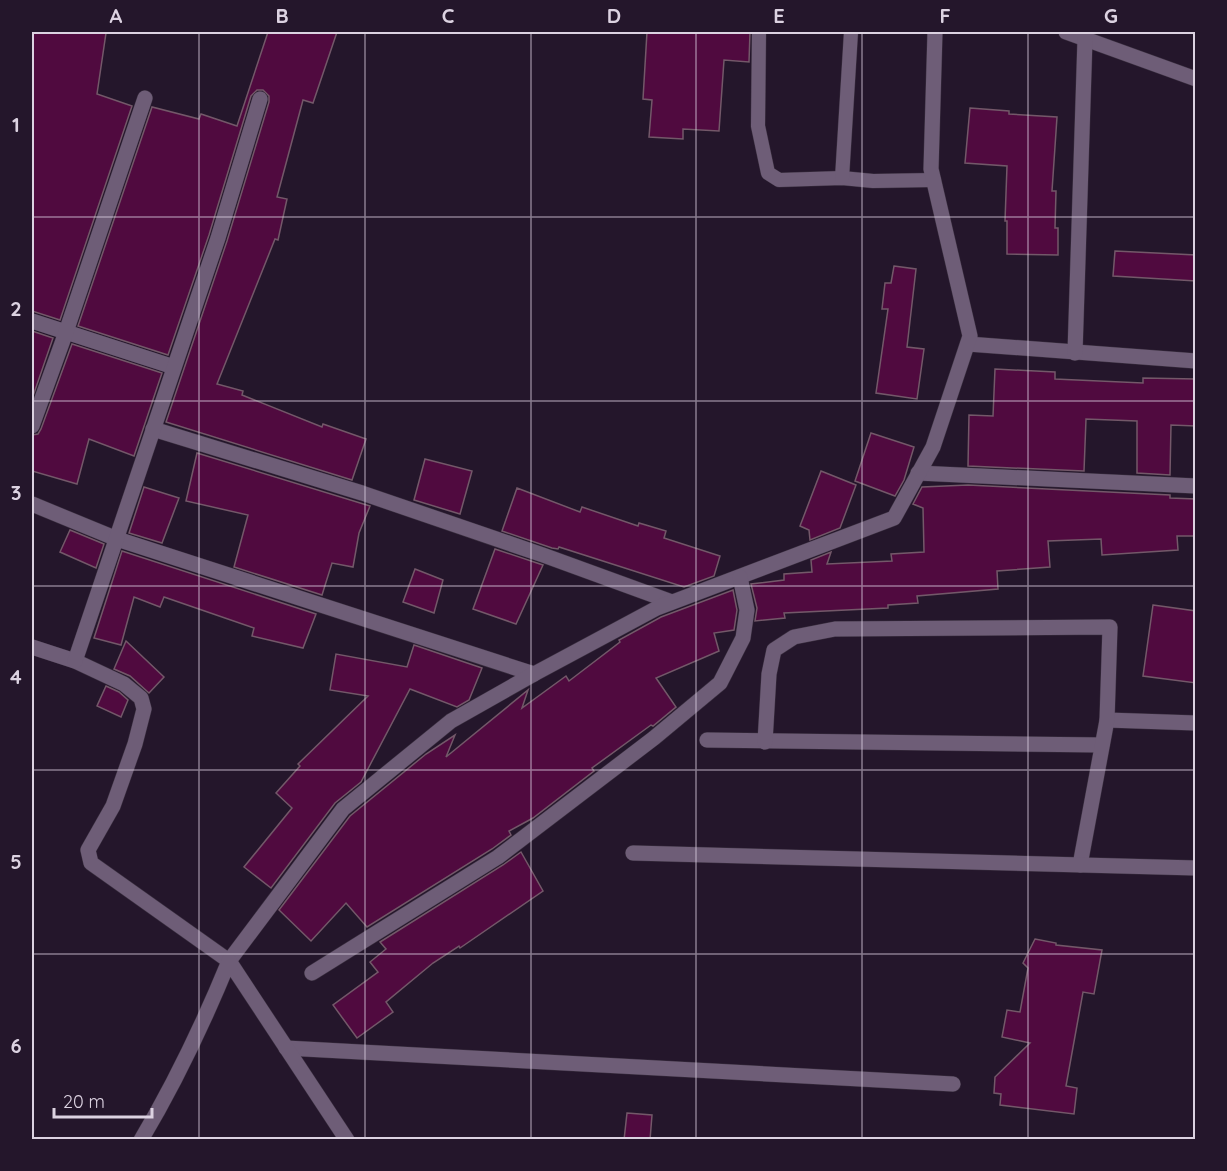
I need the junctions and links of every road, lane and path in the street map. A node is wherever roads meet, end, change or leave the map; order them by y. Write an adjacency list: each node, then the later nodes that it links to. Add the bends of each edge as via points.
1 (759, 32): 9 (lane, via 758,126 768,173 779,180)
2 (851, 32): 9 (lane)
3 (935, 32): 10 (street, via 931,169)
4 (1066, 32): 5 (street)
5 (1085, 39): 6 (street); 14 (street)
6 (1196, 78)
7 (144, 98): 12 (street)
8 (260, 99): 16 (street)
9 (842, 178): 10 (lane)
10 (934, 180): 13 (street, via 970,336)
11 (32, 321): 12 (street)
12 (66, 332): 16 (street); 17 (street)
13 (968, 344): 14 (street); 19 (street, via 933,447)
14 (1075, 353): 15 (street)
15 (1196, 361)
16 (174, 367): 18 (street)
17 (32, 426)
18 (153, 429): 22 (street); 24 (street, via 362,493)
19 (918, 473): 20 (street); 23 (street, via 894,518)
20 (1196, 486)
21 (32, 504): 22 (street)
22 (117, 539): 26 (street); 27 (street)
23 (741, 577): 24 (street); 37 (street, via 747,610 743,638 720,683 498,857)
24 (672, 602): 27 (street)
25 (32, 647): 26 (street)
26 (75, 661): 36 (street, via 124,684 141,698 144,709 113,806 88,850 92,863)
27 (534, 674): 36 (street, via 451,721 343,808)
28 (1107, 720): 29 (street); 31 (street, via 1110,627 835,629 794,637 774,650); 32 (street)
29 (1196, 723)
30 (707, 740): 31 (street)
31 (765, 742): 32 (street)
32 (1102, 745): 34 (street)
33 (633, 853): 34 (street)
34 (1080, 865): 35 (street)
35 (1196, 868)
36 (229, 961): 38 (street); 40 (street)
37 (312, 973)
38 (286, 1048): 39 (street); 41 (street)
39 (954, 1084)
40 (141, 1140)
41 (347, 1140)

